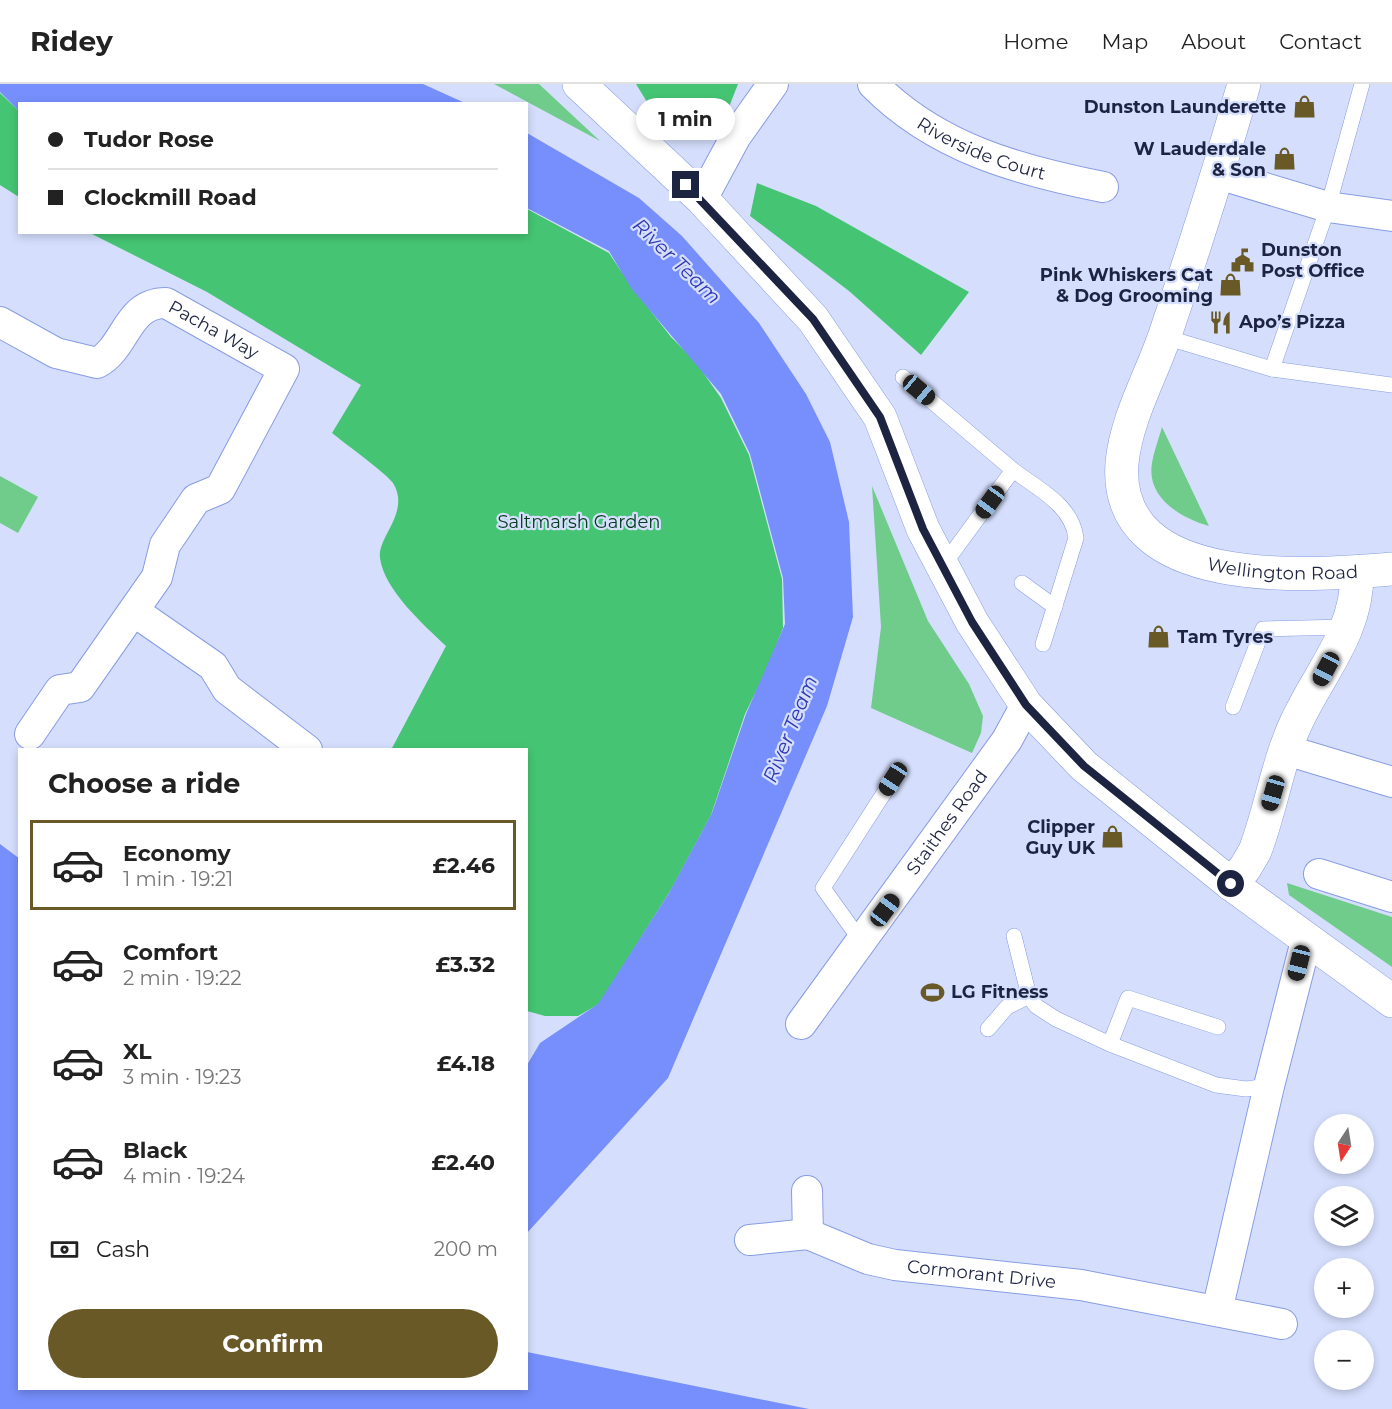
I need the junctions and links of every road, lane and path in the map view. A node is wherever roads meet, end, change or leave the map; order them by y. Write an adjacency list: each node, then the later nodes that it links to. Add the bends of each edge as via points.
1 (579, 84): 8 (main road)
2 (773, 84): 8 (street, via 736,136)
3 (873, 84): 7 (street, Riverside Court, via 912,117 992,159 1034,173)
4 (1244, 84): 6 (main road, Wellington Road)
5 (1362, 84): 9 (lane)
6 (1218, 174): 9 (street); 12 (main road, Wellington Road)
7 (1102, 187)
8 (702, 199): 17 (main road, via 813,319 880,417 923,529)
9 (1328, 207): 10 (street); 13 (lane)
10 (1392, 216)
11 (0, 322): 22 (street, Pacha Way, via 56,353 97,363 109,357 138,312 152,303 165,303 284,369 220,489 196,499 165,545 157,577)
12 (1165, 337): 13 (lane); 19 (main road, Wellington Road, via 1126,441 1123,483 1133,516 1156,542 1175,553 1233,569)
13 (1272, 369): 15 (lane)
14 (903, 376): 16 (lane)
15 (1392, 385)
16 (1013, 470): 17 (lane); 21 (lane, via 1067,511 1074,523 1076,538)
17 (942, 567): 25 (main road)
18 (1392, 569): 19 (main road, Wellington Road)
19 (1357, 572): 23 (main road, via 1357,596)
20 (1022, 583): 21 (lane)
21 (1055, 607): 24 (lane)
22 (135, 612): 27 (street, via 80,687 60,690); 28 (street, via 213,666 227,689)
23 (1349, 627): 26 (lane, via 1263,629); 29 (main road, via 1296,723)
24 (1043, 644)
25 (1026, 705): 33 (main road, via 1084,766); 36 (street, Staithes Road, via 1007,740)
26 (1233, 707)
27 (30, 735)
28 (304, 748)
29 (1286, 750): 31 (street); 33 (main road, via 1255,851)
30 (893, 779): 36 (lane, via 823,888)
31 (1392, 782)
32 (1319, 874): 34 (street)
33 (1231, 884): 37 (main road)
34 (1392, 897)
35 (1014, 936): 38 (lane)
36 (861, 941): 40 (street, Staithes Road)
37 (1306, 941): 39 (main road); 44 (street)
38 (1029, 996): 42 (lane, via 1007,1007); 43 (lane, via 1036,1006 1056,1018)
39 (1392, 1001)
40 (801, 1024)
41 (1218, 1027): 43 (lane, via 1128,998)
42 (988, 1029)
43 (1110, 1044): 44 (lane, via 1216,1085 1246,1089)
44 (1269, 1086): 48 (street)
45 (807, 1191): 46 (street)
46 (808, 1234): 47 (street, Cormorant Drive); 48 (street, Cormorant Drive, via 868,1259 896,1265 1081,1285)
47 (750, 1240)
48 (1217, 1311): 49 (street, Cormorant Drive)
49 (1282, 1324)

